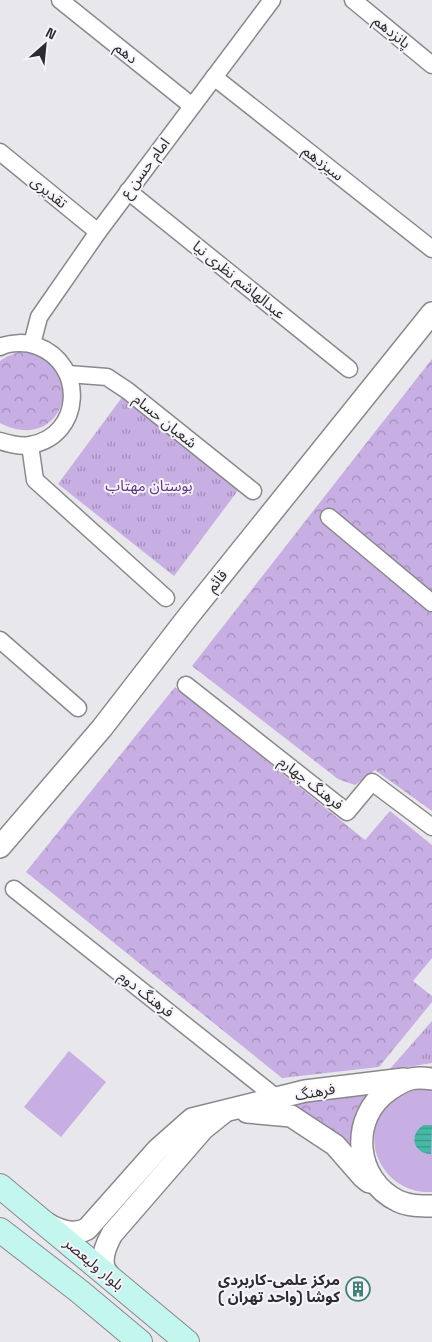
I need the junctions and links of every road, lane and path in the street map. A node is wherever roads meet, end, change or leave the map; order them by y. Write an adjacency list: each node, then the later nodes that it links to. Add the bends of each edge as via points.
1 (60, 0): 6 (street, دهم)
2 (272, 0): 5 (street, امام حسن ع)
3 (353, 0): 4 (street, پانزدهم)
4 (432, 65)
5 (214, 77): 6 (street, امام حسن ع); 10 (street, سیزدهم)
6 (192, 106): 8 (street, امام حسن ع)
7 (0, 152): 9 (street, تقدیری)
8 (128, 191): 9 (street, امام حسن ع); 14 (street, عبدالهاشم نظری نیا)
9 (98, 232): 12 (street, امام حسن ع, via 39,317)
10 (432, 249)
11 (432, 313): 26 (street, قائم, via 102,728)
12 (32, 344): 13 (street); 15 (street, via 60,360)
13 (0, 347)
14 (349, 369)
15 (68, 374): 17 (street, via 72,404 67,418 45,440); 18 (street, شعبان حسام, via 107,377)
16 (0, 441): 17 (street)
17 (30, 445): 21 (street, via 35,480)
18 (253, 491)
19 (329, 517): 20 (street)
20 (429, 595)
21 (166, 598)
22 (0, 640): 24 (street)
23 (186, 685): 25 (street, فرهنگ چهارم, via 347,812 372,782)
24 (78, 708)
25 (432, 827)
26 (0, 846)
27 (14, 889): 29 (street, فرهنگ دوم)
28 (423, 1078): 29 (street, فرهنگ, via 305,1091); 32 (street, فرهنگ, via 381,1095 368,1112 361,1132 362,1154 369,1174)
29 (278, 1099): 30 (street, فرهنگ)
30 (227, 1110): 32 (street, via 291,1116 335,1145 363,1178); 34 (street, فرهنگ, via 192,1119 158,1149 87,1229 69,1232 54,1228); 38 (street, فرهنگ, via 203,1129 112,1234 104,1256 104,1268)
31 (0, 1186): 34 (main road, بلوار ولیعصر)
32 (382, 1190): 33 (street, فرهنگ, via 398,1201)
33 (427, 1210)
34 (36, 1216): 36 (main road, بلوار ولیعصر)
35 (0, 1230): 37 (main road, بلوار ولیعصر)
36 (60, 1236): 37 (main road, via 59,1249 52,1256); 38 (main road, بلوار ولیعصر)
37 (36, 1258): 39 (main road, بلوار ولیعصر)
38 (111, 1278): 39 (main road, via 104,1277 93,1283 88,1293); 41 (main road, بلوار ولیعصر)
39 (90, 1301): 40 (main road, بلوار ولیعصر)
40 (140, 1342)
41 (187, 1342)

